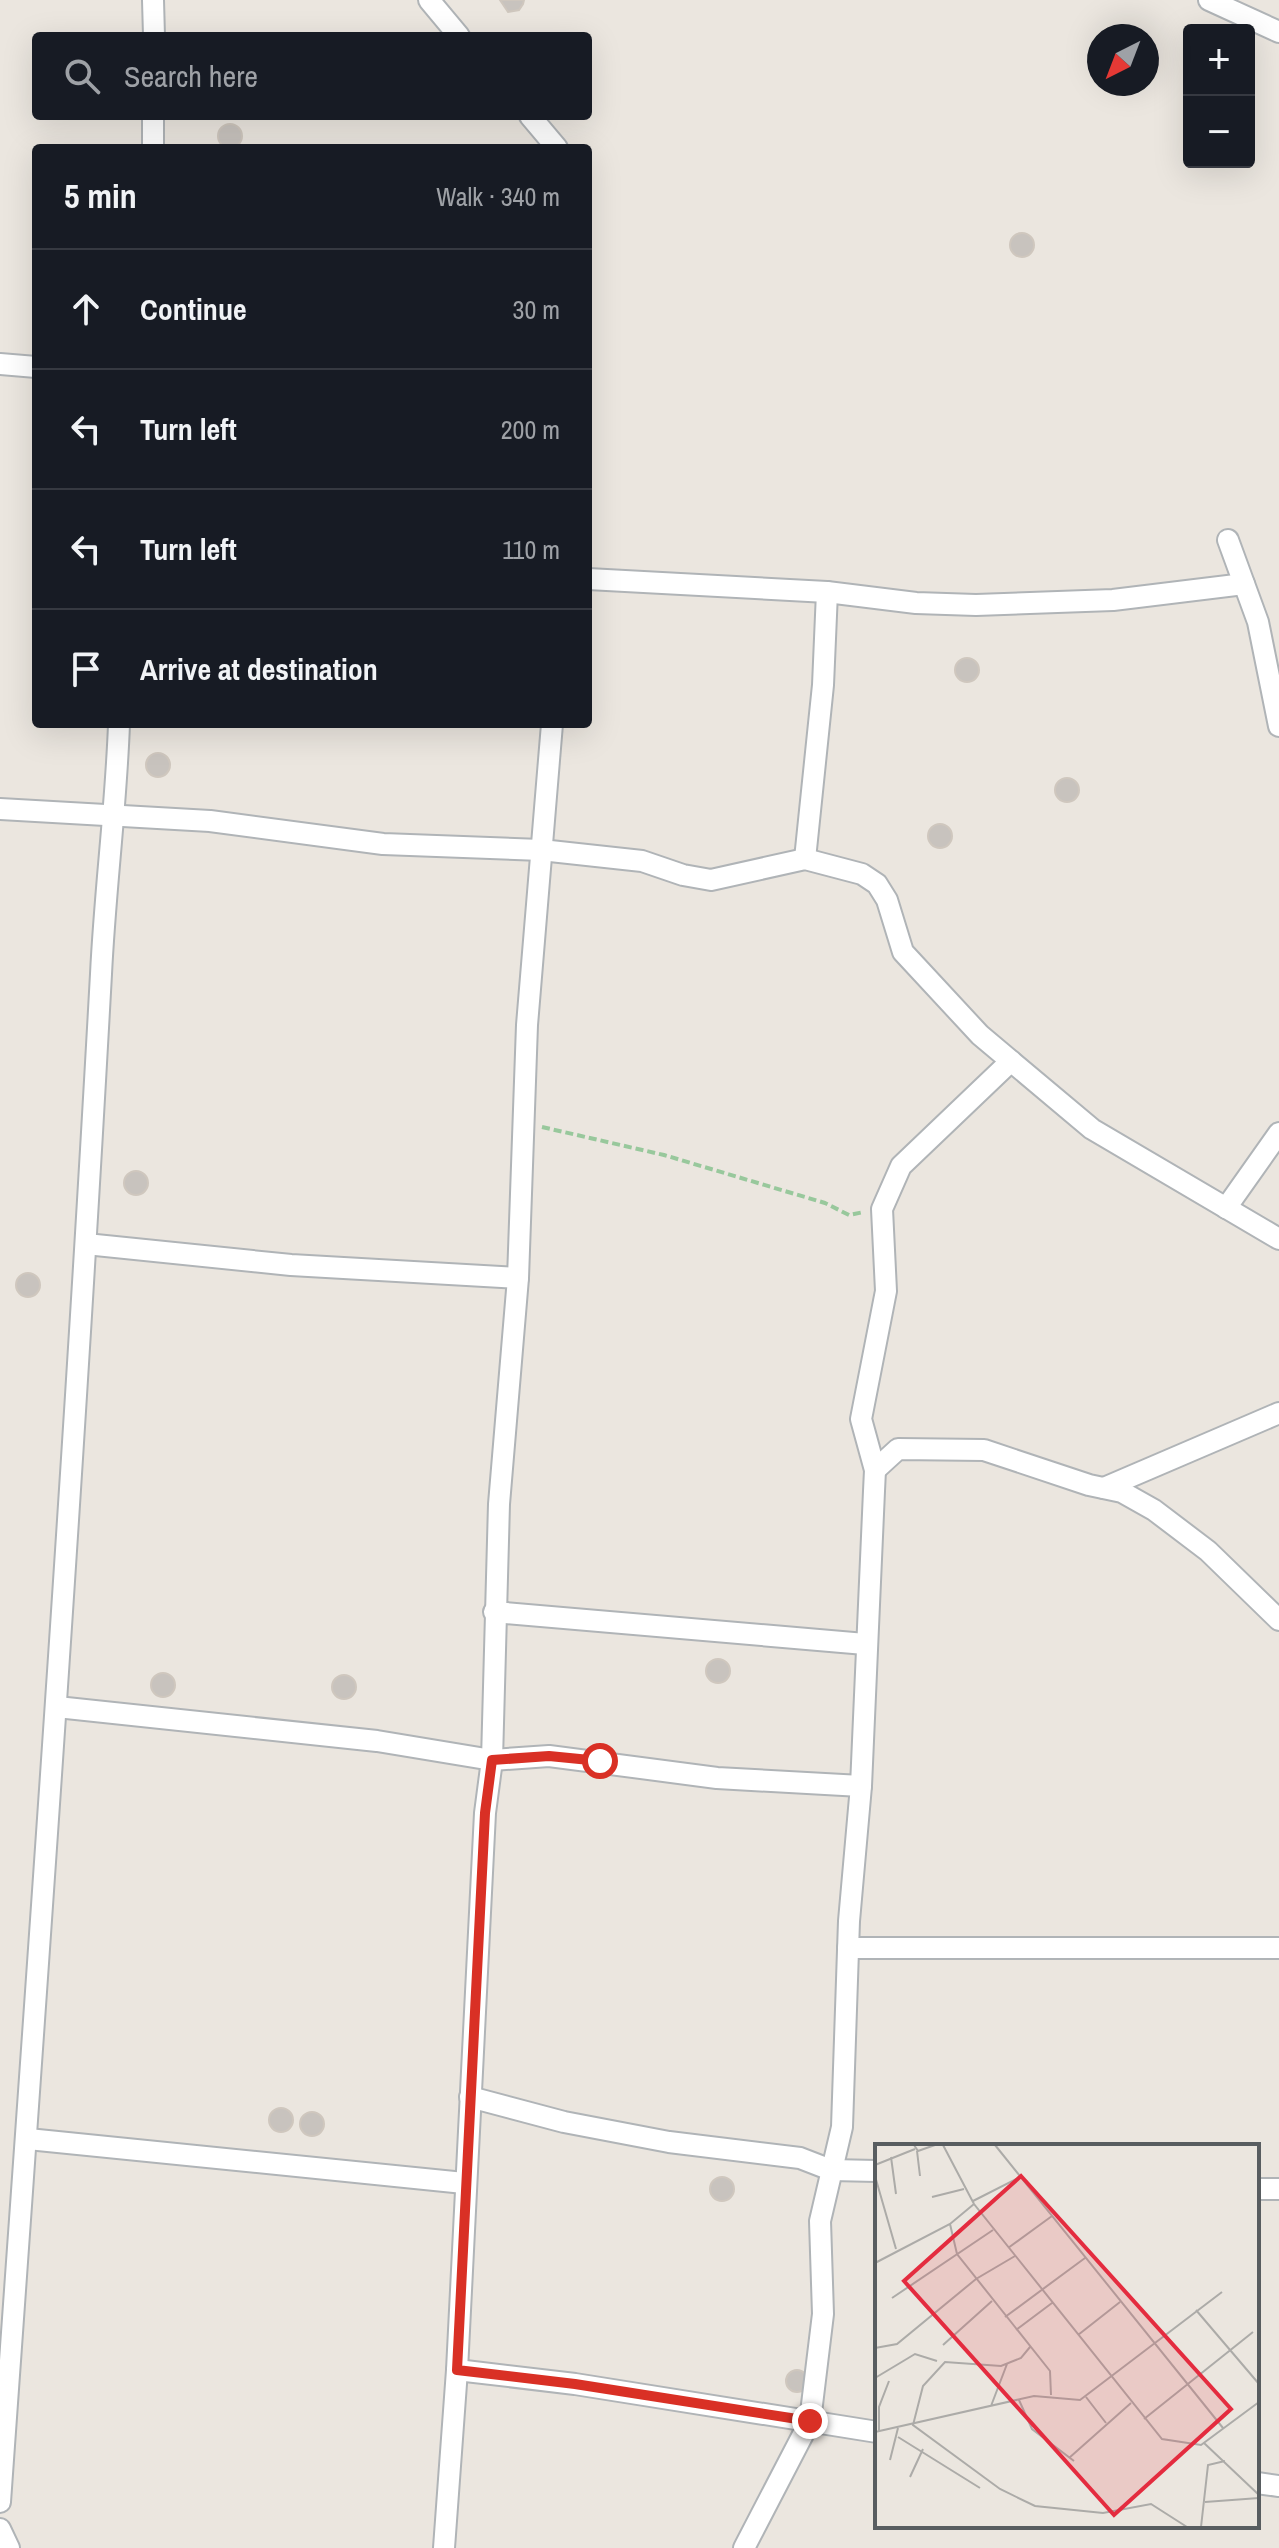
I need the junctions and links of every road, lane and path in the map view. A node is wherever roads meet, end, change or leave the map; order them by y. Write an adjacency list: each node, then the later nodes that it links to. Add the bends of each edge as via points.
1 (153, 0): 4 (street)
2 (429, 0): 5 (street)
3 (1209, 0): 6 (street)
4 (154, 32)
5 (456, 32)
6 (1279, 32)
7 (153, 120): 9 (street)
8 (533, 120): 10 (street)
9 (153, 144)
10 (554, 144)
11 (0, 364): 12 (street)
12 (32, 367)
13 (1228, 540): 15 (street)
14 (592, 579): 16 (street)
15 (1244, 584): 16 (street, via 1113,600 976,605); 17 (street, via 1258,622)
16 (827, 592): 23 (street)
17 (1279, 726)
18 (119, 728): 21 (street)
19 (552, 728): 22 (street)
20 (0, 809): 21 (street)
21 (115, 817): 22 (street, via 210,821 383,844); 30 (street)
22 (541, 850): 23 (street, via 642,861 711,880); 25 (street)
23 (805, 859): 24 (street, via 862,874 877,884 903,952)
24 (1011, 1061): 27 (street, via 1092,1129); 28 (street, via 901,1166)
25 (523, 1123): 28 (path, via 664,1155 825,1203 849,1215); 31 (street)
26 (1279, 1133): 27 (street)
27 (1226, 1208): 29 (street)
28 (882, 1209): 33 (street, via 886,1291 861,1419)
29 (1279, 1239)
30 (86, 1244): 31 (street, via 291,1265); 38 (street)
31 (518, 1278): 35 (street)
32 (1279, 1413): 34 (street)
33 (875, 1470): 34 (street, via 898,1449 984,1450); 37 (street)
34 (1104, 1488): 36 (street, via 1154,1510 1208,1551)
35 (494, 1612): 37 (street); 39 (street)
36 (1279, 1620)
37 (865, 1644): 40 (street)
38 (57, 1707): 39 (street, via 267,1727); 44 (street, via 32,2017)
39 (492, 1760): 40 (street, via 549,1756 717,1778); 43 (street)
40 (861, 1786): 41 (street)
41 (848, 1948): 42 (street); 45 (street, via 842,2127)
42 (1279, 1948)
43 (470, 2097): 45 (street, via 564,2122 800,2158); 47 (street)
44 (28, 2139): 47 (street); 53 (street)
45 (831, 2170): 46 (street); 49 (street, via 820,2221 823,2314)
46 (875, 2171)
47 (464, 2183): 48 (street)
48 (457, 2370): 49 (street); 54 (street)
49 (810, 2421): 50 (street); 55 (street)
50 (875, 2432)
51 (1259, 2483): 52 (street)
52 (1279, 2486)
53 (0, 2502)
54 (444, 2548)
55 (744, 2548)

